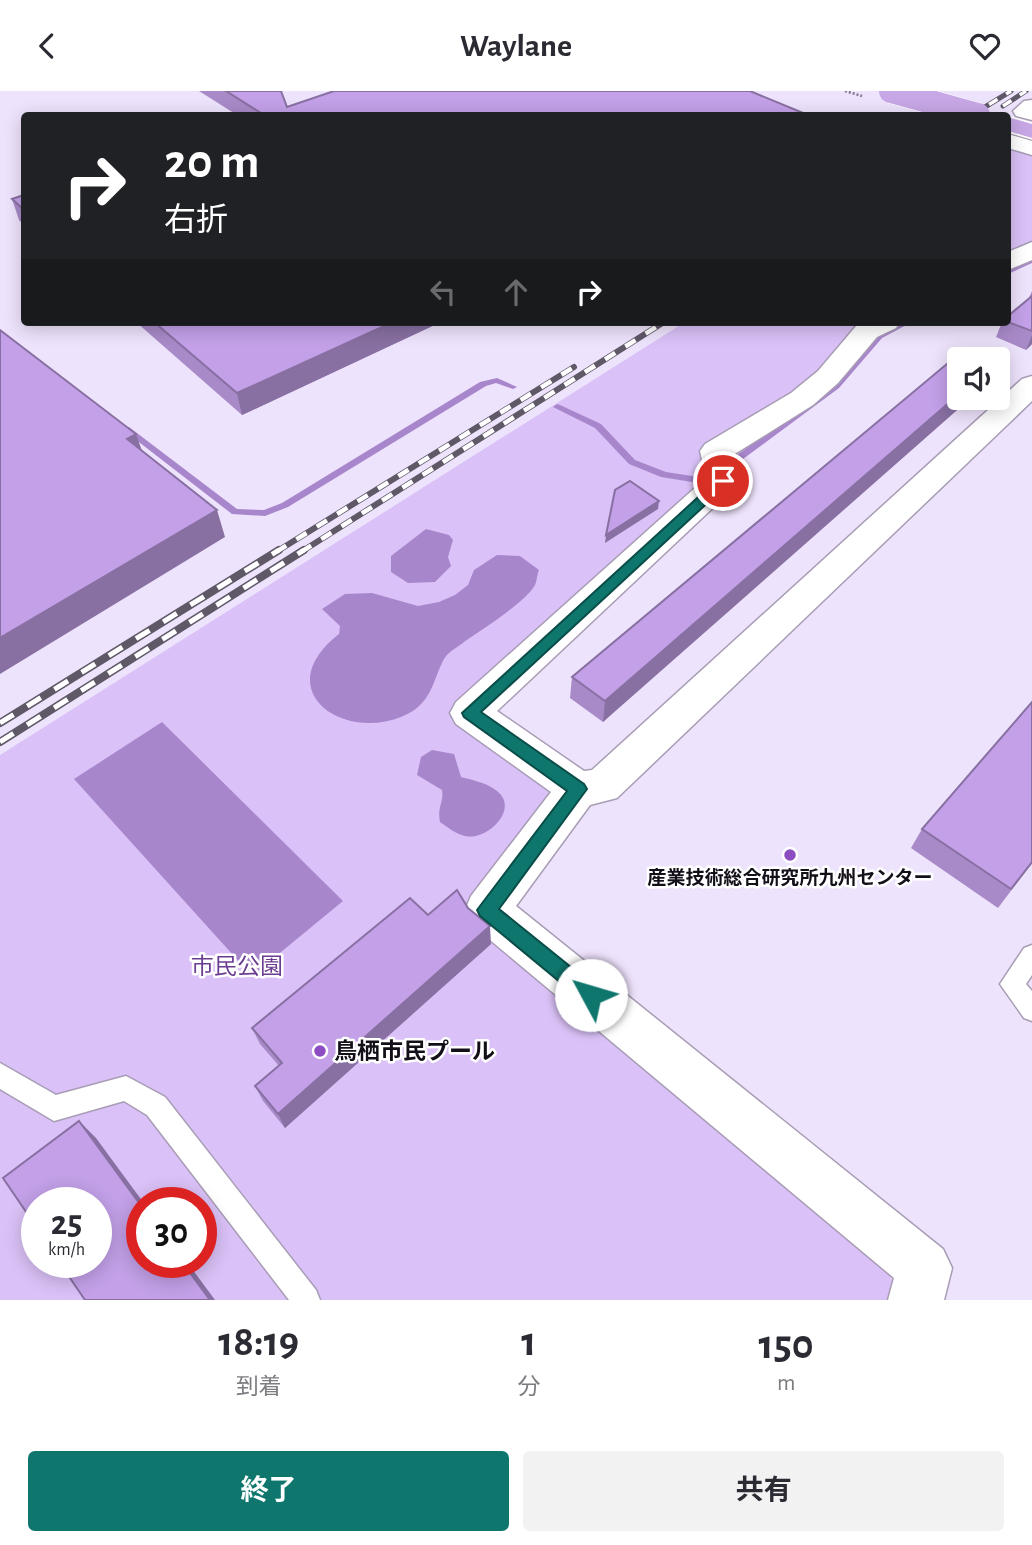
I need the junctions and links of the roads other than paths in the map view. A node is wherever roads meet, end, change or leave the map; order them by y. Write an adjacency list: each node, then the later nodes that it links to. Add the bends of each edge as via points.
1 (891, 91): 3 (main road, bridge)
2 (1032, 106): 4 (street, via 1024,111)
3 (967, 112)
4 (1032, 113)
5 (1011, 125): 6 (main road)
6 (1032, 131)
7 (1011, 142): 8 (street)
8 (1032, 148)
9 (1032, 250): 10 (street)
10 (1011, 260)
11 (878, 326): 13 (street, via 867,331 828,377 720,466 470,713)
12 (1032, 385): 13 (street, via 602,786)
13 (578, 789): 18 (street, via 486,910 924,1269)
14 (1032, 956): 15 (lane, via 1012,984)
15 (1032, 1010)
16 (0, 1075): 17 (lane, via 54,1108 126,1089 156,1106)
17 (306, 1300)
18 (916, 1300)

